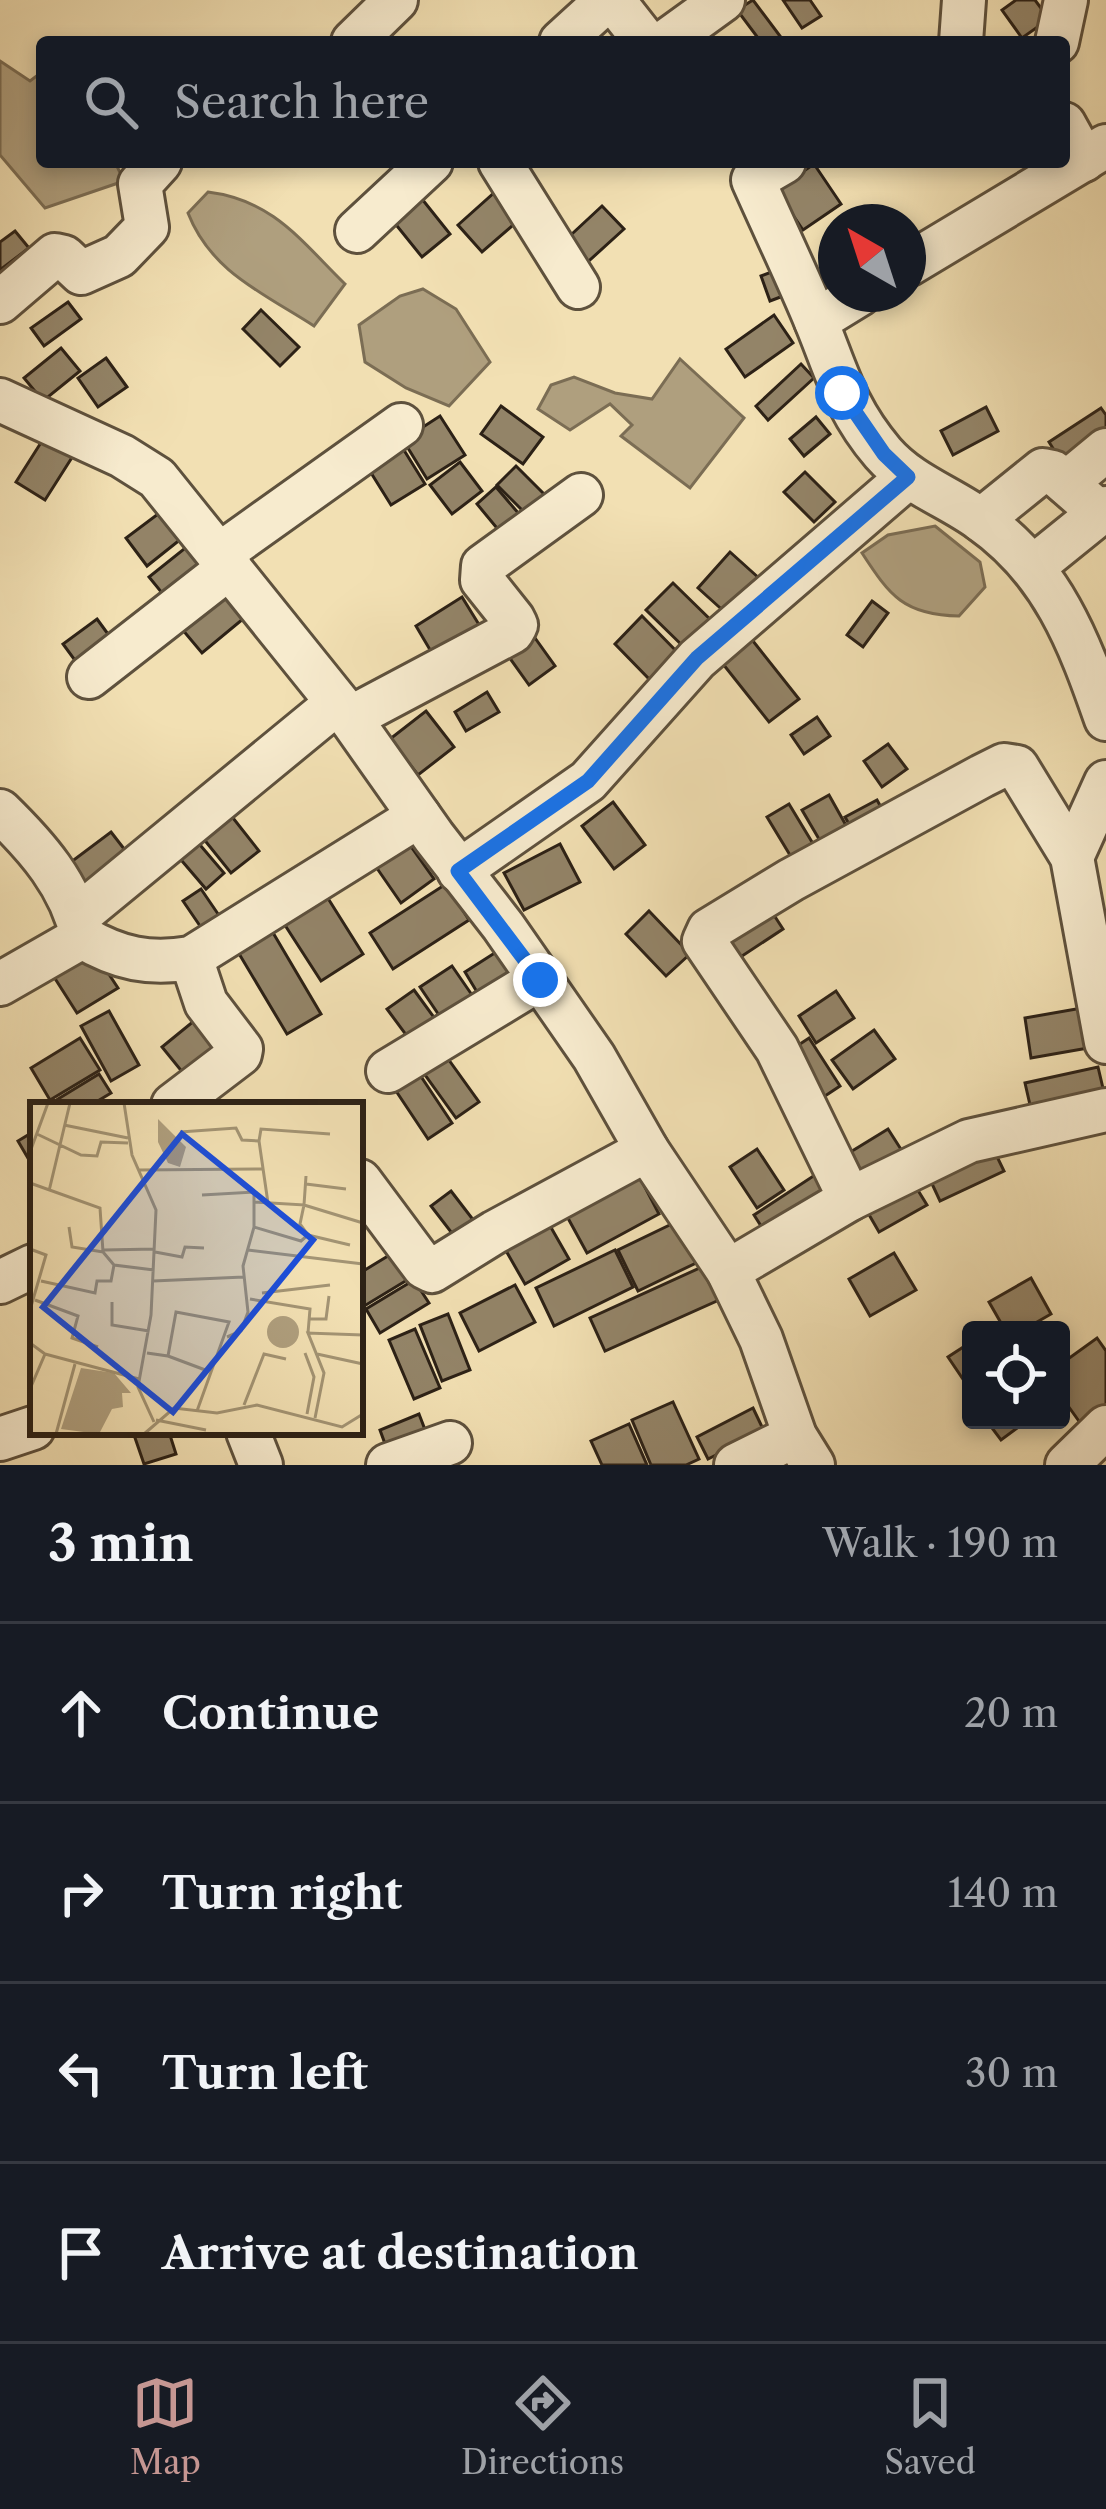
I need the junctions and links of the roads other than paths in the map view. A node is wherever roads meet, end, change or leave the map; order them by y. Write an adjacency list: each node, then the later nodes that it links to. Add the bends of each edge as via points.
1 (396, 0): 5 (street)
2 (723, 0): 8 (street)
3 (964, 0): 9 (street)
4 (1066, 0): 10 (street)
5 (359, 36)
6 (568, 36): 7 (street, via 607,0)
7 (641, 36)
8 (673, 36)
9 (961, 36)
10 (1058, 36)
11 (155, 168): 19 (street, via 140,184 147,226 124,252 81,273 55,255)
12 (425, 168): 16 (street)
13 (504, 168): 18 (street)
14 (759, 168): 21 (street)
15 (1049, 168): 17 (street)
16 (357, 231)
17 (926, 253)
18 (578, 287)
19 (0, 302)
20 (831, 312): 21 (street)
21 (816, 321): 25 (street, via 842,393)
22 (0, 400): 30 (street, via 157,478)
23 (401, 425): 30 (street)
24 (1106, 450): 26 (street)
25 (908, 477): 29 (street); 39 (street, via 697,658 588,781)
26 (1066, 483): 28 (street); 29 (street, via 1043,470)
27 (581, 495): 33 (street, via 483,566 482,580 513,619 512,632)
28 (1103, 510): 31 (street)
29 (981, 520): 31 (street)
30 (225, 561): 32 (street); 33 (street)
31 (1033, 567): 34 (street, via 1078,639)
32 (89, 677)
33 (344, 710): 37 (street); 40 (street)
34 (1106, 718)
35 (1106, 782): 38 (street)
36 (0, 811): 40 (street, via 67,891)
37 (419, 816): 39 (street); 41 (street)
38 (1072, 857): 44 (street); 50 (street, via 1028,780 1004,765 709,930 707,949 777,1049)
39 (458, 871): 42 (street)
40 (80, 927): 41 (street, via 134,961); 43 (street)
41 (191, 958): 46 (street, via 206,1003 240,1054)
42 (540, 980): 45 (street); 48 (street)
43 (0, 983)
44 (1106, 1042)
45 (388, 1071)
46 (177, 1102)
47 (1106, 1110): 50 (street, via 969,1141)
48 (646, 1150): 49 (street, via 431,1271); 52 (street)
49 (363, 1185)
50 (850, 1199): 52 (street)
51 (30, 1267): 53 (street)
52 (728, 1271): 59 (street)
53 (0, 1282)
54 (1106, 1427): 63 (street)
55 (30, 1429): 57 (street)
56 (249, 1435): 60 (street)
57 (0, 1439)
58 (450, 1443): 61 (street)
59 (804, 1450): 62 (street)
60 (261, 1465)
61 (388, 1465)
62 (736, 1465)
63 (1067, 1465)

